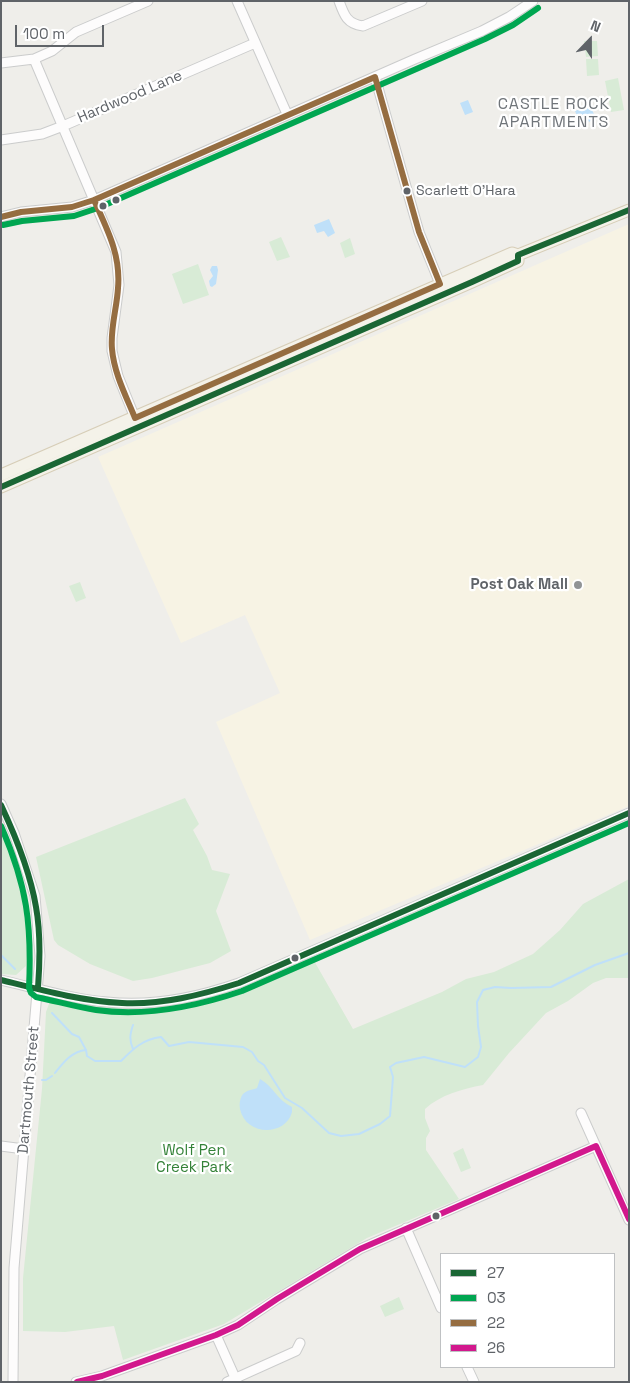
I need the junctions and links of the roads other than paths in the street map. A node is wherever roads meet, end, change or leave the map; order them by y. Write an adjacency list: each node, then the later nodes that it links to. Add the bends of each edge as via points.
1 (148, 1): 7 (street, via 76,32 52,51)
2 (237, 1): 6 (street)
3 (339, 1): 4 (street, via 345,18 362,26)
4 (422, 1)
5 (533, 1): 9 (street, via 482,31)
6 (254, 43): 10 (street); 11 (street, Hardwood Lane)
7 (34, 59): 8 (street); 11 (street)
8 (1, 63)
9 (375, 76): 10 (street); 17 (street, via 419,232)
10 (287, 114): 13 (street)
11 (63, 126): 12 (street, Hardwood Lane, via 42,134); 13 (street)
12 (1, 140)
13 (94, 200): 15 (street, via 72,207); 22 (street, via 117,256 119,285 112,352)
14 (629, 210): 16 (main road)
15 (1, 217)
16 (518, 255): 17 (main road, via 512,253); 18 (main road, via 518,261)
17 (440, 284): 18 (main road, via 440,289 421,298); 19 (main road)
18 (419, 305): 19 (main road)
19 (311, 346): 20 (main road); 21 (main road)
20 (219, 381): 21 (main road, via 214,389 191,399); 22 (main road)
21 (189, 405): 23 (main road)
22 (135, 418): 23 (main road, via 135,423 113,434); 24 (main road)
23 (108, 441): 25 (main road)
24 (1, 475)
25 (1, 487)
26 (1, 804): 29 (street, Dartmouth Street, via 34,896 40,956)
27 (629, 812): 29 (street, via 220,989 182,999 136,1004 86,999)
28 (1, 980): 29 (street)
29 (38, 988): 33 (street, Dartmouth Street)
30 (581, 1113): 32 (street)
31 (1, 1146): 33 (street)
32 (596, 1146): 34 (street); 35 (street)
33 (24, 1149): 41 (street, Dartmouth Street, via 14,1268)
34 (629, 1220)
35 (406, 1228): 36 (street); 37 (street, via 360,1249 238,1325)
36 (440, 1306)
37 (216, 1335): 40 (street); 42 (street, via 102,1376)
38 (300, 1342): 40 (street, via 296,1351)
39 (467, 1368): 43 (street)
40 (233, 1380)
41 (14, 1382)
42 (76, 1382)
43 (474, 1382)

